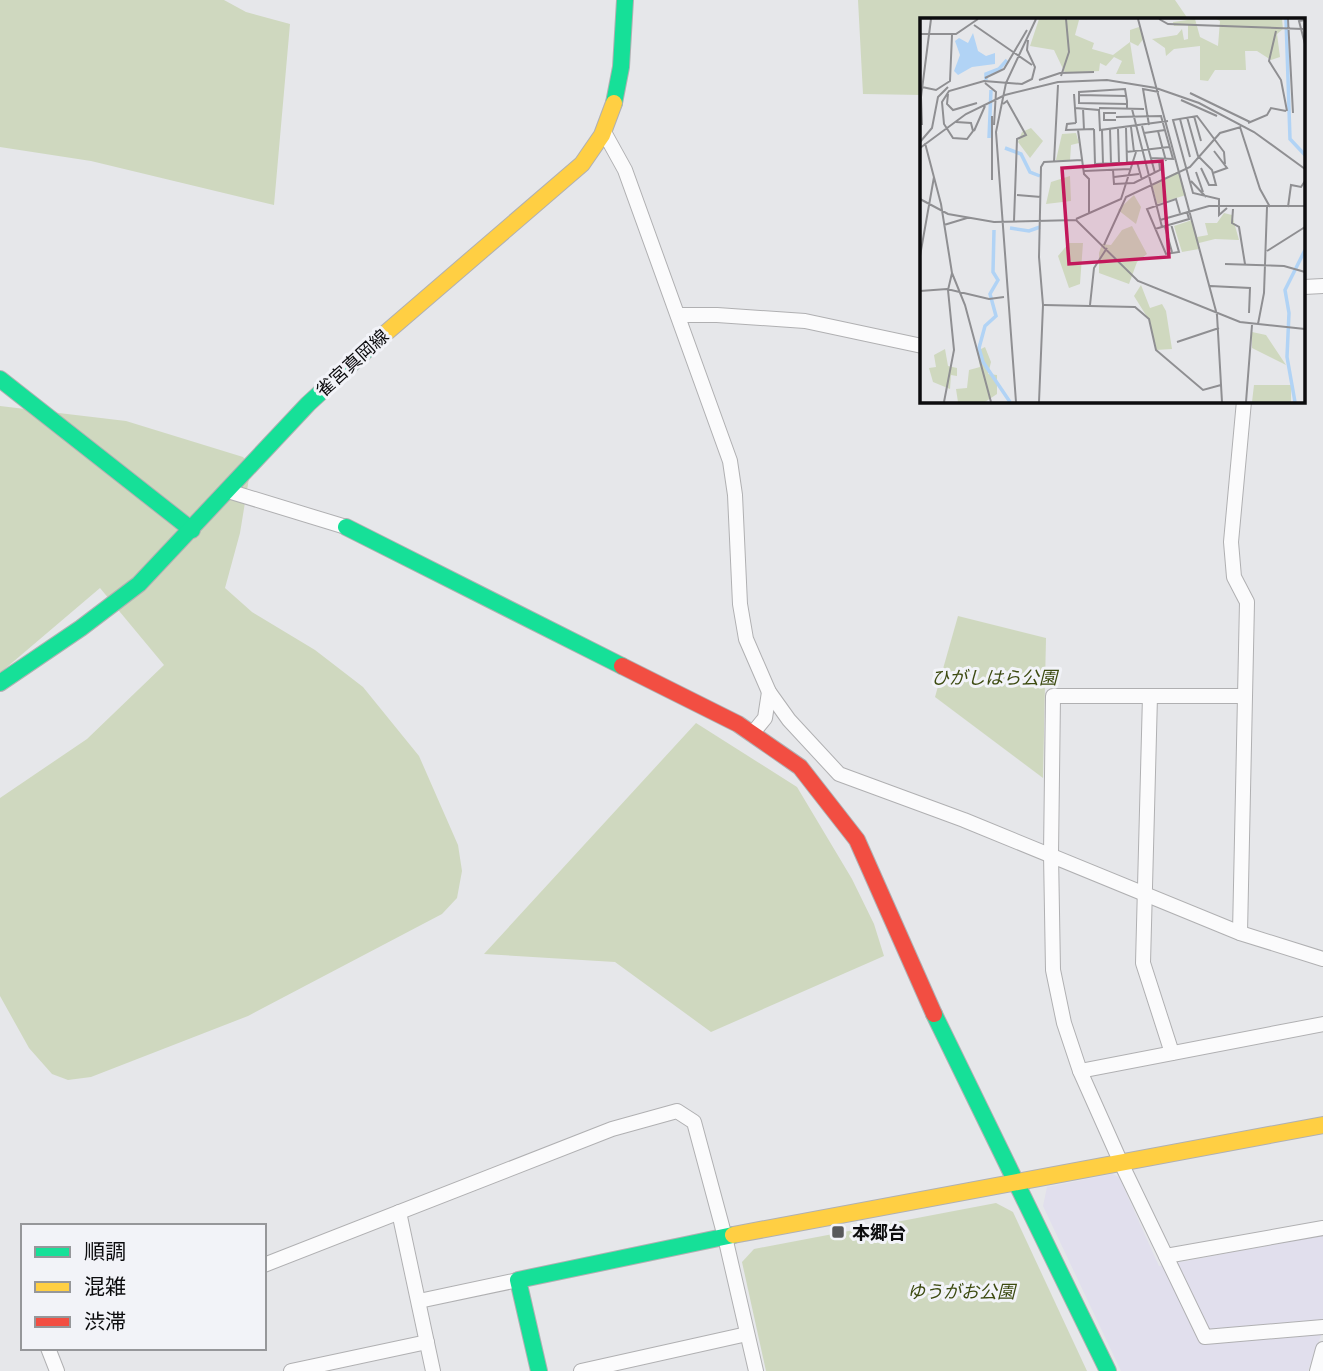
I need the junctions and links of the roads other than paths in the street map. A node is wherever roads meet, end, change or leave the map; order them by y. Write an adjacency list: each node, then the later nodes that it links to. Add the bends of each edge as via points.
1 (625, 0): 2 (street, 雀宮真岡線, via 621,60)
2 (604, 132): 3 (street, via 625,170); 7 (street, 雀宮真岡線, via 582,164 345,367)
3 (678, 315): 4 (street, via 805,321); 11 (street, via 730,460 740,604 746,639)
4 (920, 346)
5 (0, 379): 9 (street)
6 (1244, 402): 13 (street, via 1231,542 1234,577 1247,602)
7 (228, 491): 8 (street); 9 (street, 雀宮真岡線)
8 (346, 527): 14 (street)
9 (192, 530): 10 (street, 雀宮真岡線, via 139,584)
10 (0, 682)
11 (769, 692): 14 (street, via 765,718); 15 (street, via 839,774)
12 (1150, 696): 13 (street); 15 (street, via 1053,696); 16 (street)
13 (1243, 696): 17 (street)
14 (752, 734): 24 (street, via 800,767 857,840 915,975)
15 (1051, 854): 16 (street); 21 (street, via 1052,970 1063,1023)
16 (1144, 893): 17 (street); 20 (street, via 1143,962)
17 (1240, 933): 18 (street)
18 (1323, 959)
19 (1323, 1024): 20 (street)
20 (1172, 1053): 21 (street)
21 (1080, 1071): 23 (street)
22 (1323, 1125): 23 (street)
23 (1121, 1163): 24 (street); 28 (street)
24 (1017, 1182): 27 (street); 43 (street)
25 (399, 1212): 27 (street, via 612,1129 677,1111 694,1122); 29 (street); 31 (street)
26 (1323, 1228): 28 (street)
27 (724, 1237): 30 (street); 33 (street)
28 (1166, 1256): 32 (street, via 1205,1336)
29 (266, 1264)
30 (518, 1280): 31 (street); 40 (street)
31 (419, 1301): 34 (street)
32 (1323, 1327)
33 (747, 1334): 41 (street); 42 (street)
34 (427, 1342): 38 (street); 39 (street)
35 (1323, 1349): 44 (street)
36 (49, 1350): 37 (street)
37 (57, 1371)
38 (291, 1371)
39 (433, 1371)
40 (540, 1371)
41 (581, 1371)
42 (756, 1371)
43 (1108, 1371)
44 (1317, 1371)

